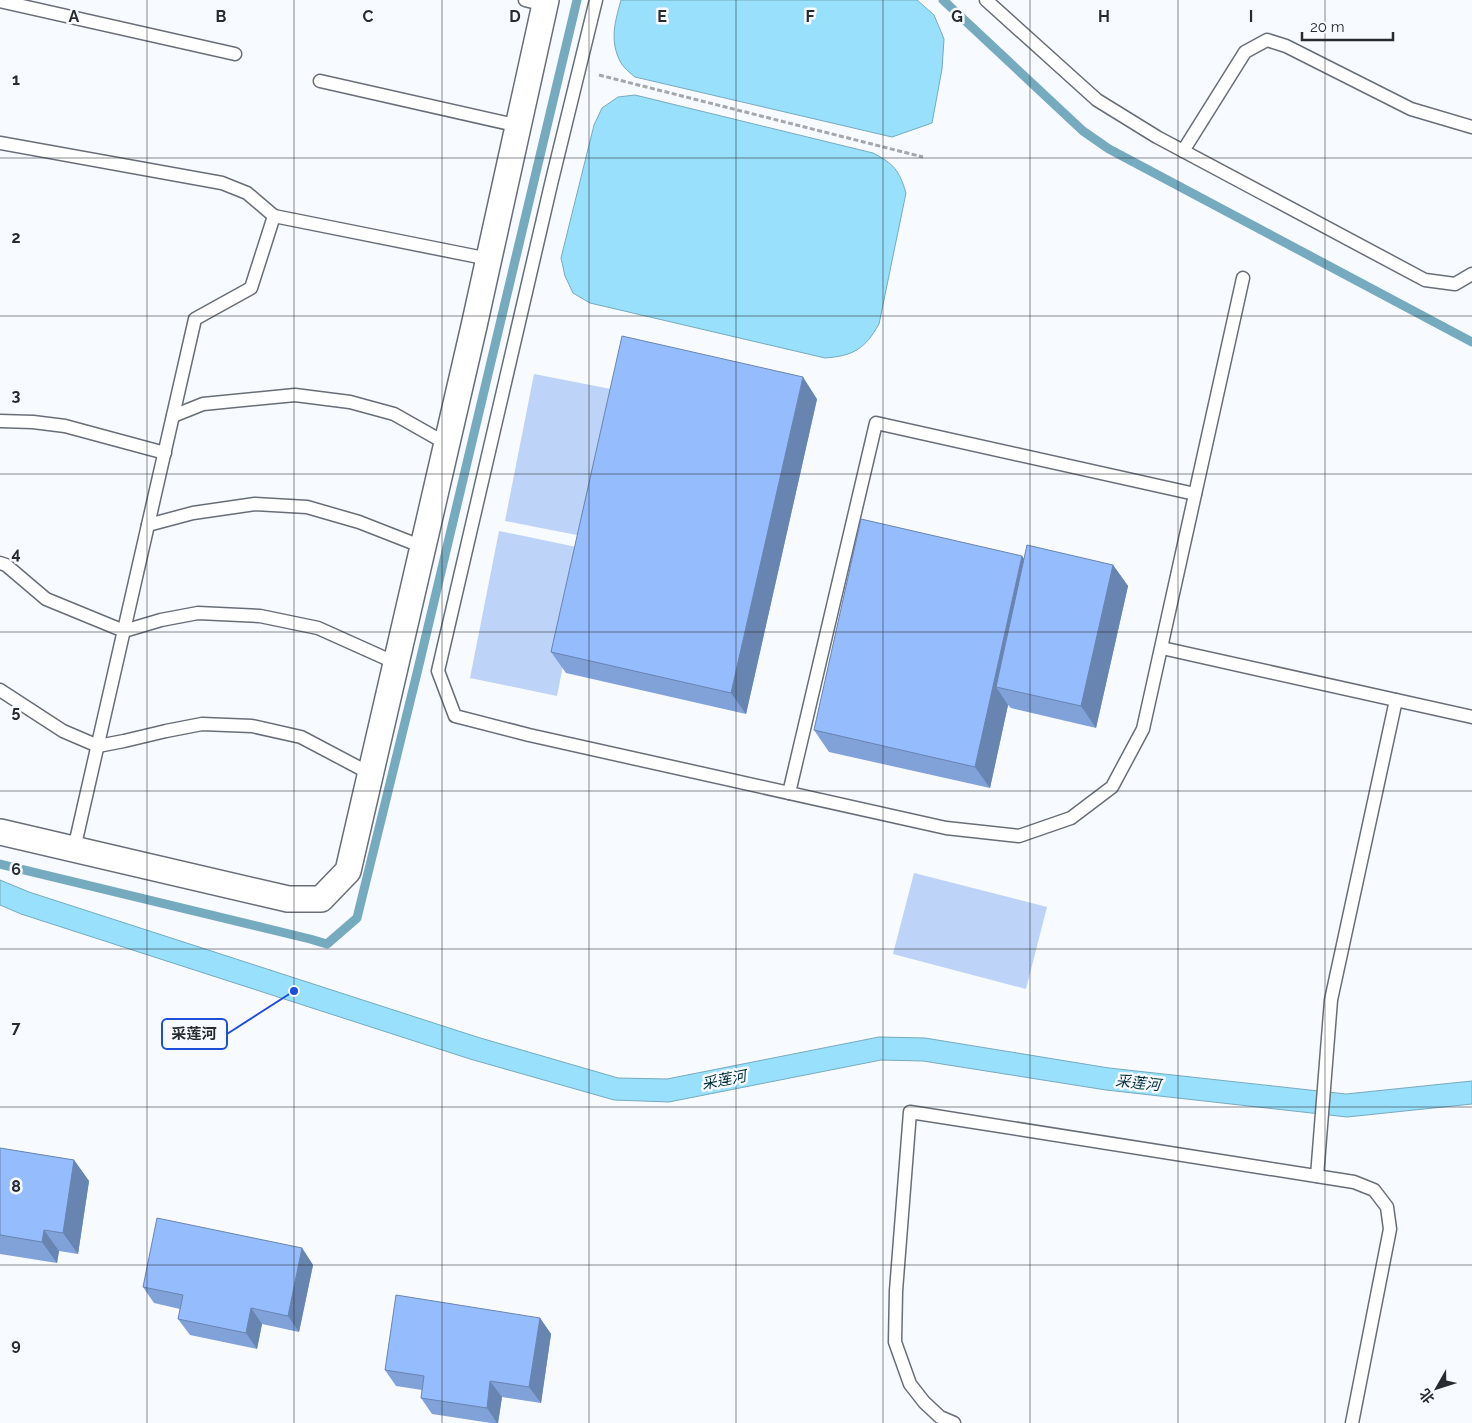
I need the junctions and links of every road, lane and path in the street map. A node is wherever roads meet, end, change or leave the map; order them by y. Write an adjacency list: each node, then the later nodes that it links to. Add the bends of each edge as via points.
1 (596, 0): 6 (lane)
2 (986, 0): 11 (lane, via 1097,100)
3 (0, 1): 5 (lane)
4 (539, 2): 8 (street)
5 (235, 54)
6 (579, 70): 12 (path); 33 (lane, via 438,671 455,716)
7 (320, 81): 8 (lane)
8 (519, 126): 14 (street)
9 (1472, 127): 11 (lane, via 1410,109 1286,46 1266,40 1245,52)
10 (0, 143): 13 (lane, via 222,183 246,193)
11 (1183, 151): 15 (lane, via 1425,280 1455,284)
12 (923, 158)
13 (274, 216): 14 (lane); 17 (lane, via 251,288 195,319)
14 (489, 259): 19 (street)
15 (1472, 274)
16 (1243, 278): 21 (lane)
17 (173, 416): 19 (lane, via 203,404 294,395 350,402 394,414); 20 (lane)
18 (0, 421): 20 (lane, via 65,426)
19 (447, 444): 23 (street)
20 (165, 453): 22 (lane)
21 (1195, 494): 26 (lane); 33 (lane, via 876,423)
22 (148, 525): 23 (lane, via 255,504 307,508 359,522); 25 (lane)
23 (423, 547): 27 (street)
24 (0, 563): 25 (lane, via 46,599)
25 (124, 631): 27 (lane, via 198,613 260,616 318,628); 31 (lane)
26 (1162, 648): 29 (lane); 33 (lane, via 1143,729 1112,787 1071,818 1019,836 946,828)
27 (396, 662): 32 (street)
28 (0, 690): 31 (lane, via 63,731)
29 (1396, 700): 30 (lane); 36 (lane, via 1331,1000)
30 (1472, 717)
31 (98, 746): 32 (lane, via 202,724 252,726 301,737); 35 (lane)
32 (371, 774): 35 (street, via 348,871 322,899 288,899)
33 (789, 793)
34 (0, 832): 35 (street)
35 (74, 849)
36 (1317, 1176): 37 (lane, via 910,1112 895,1342 910,1384 940,1417); 38 (lane, via 1354,1182 1374,1190 1387,1207 1390,1228)
37 (954, 1423)
38 (1352, 1423)

